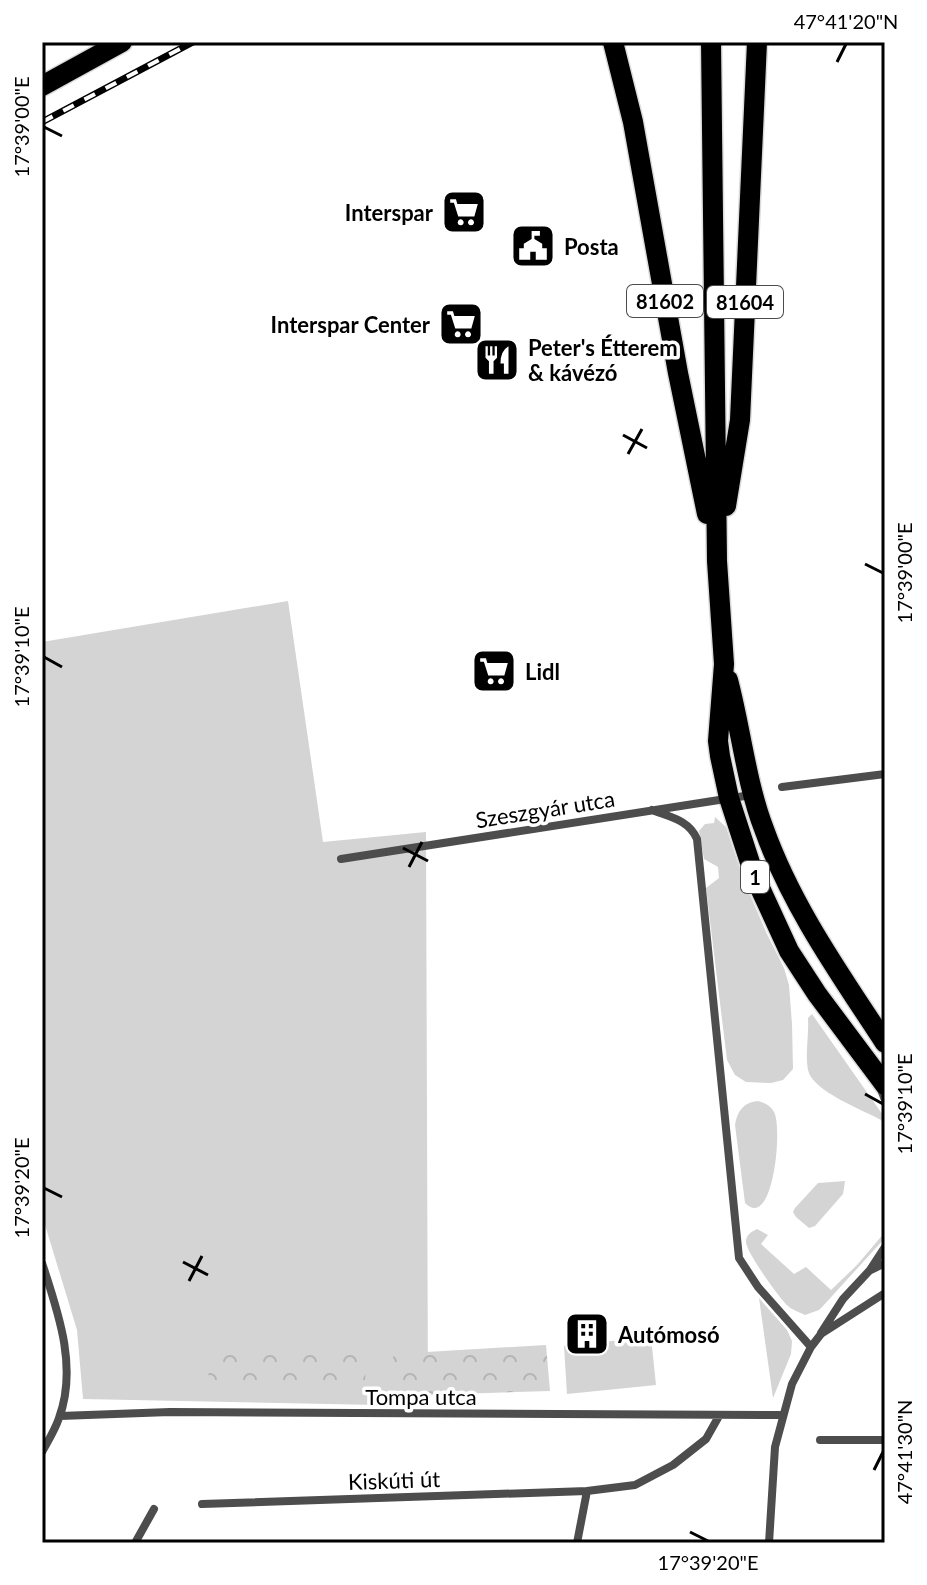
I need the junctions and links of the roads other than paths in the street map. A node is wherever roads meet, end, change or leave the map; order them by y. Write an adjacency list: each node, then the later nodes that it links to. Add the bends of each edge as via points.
1 (122, 42): 5 (main road)
2 (613, 42): 6 (main road, 81602)
3 (711, 42): 6 (main road, 1)
4 (757, 42): 6 (main road, 81604, via 740,420)
5 (42, 86)
6 (717, 561): 7 (main road, 1)
7 (724, 664): 10 (main road, 1); 11 (main road, 1, via 718,741)
8 (885, 774): 9 (street)
9 (782, 787)
10 (754, 794): 11 (street, Szeszgyár utca); 14 (main road, 1, via 771,849 802,913)
11 (729, 798): 12 (street, Szeszgyár utca); 15 (main road, 1, via 754,875 789,951)
12 (652, 810): 13 (street, Szeszgyár utca); 24 (street, via 687,824 698,851 739,1258)
13 (341, 859)
14 (885, 1043)
15 (871, 1065): 16 (main road, 1); 17 (street)
16 (885, 1085)
17 (885, 1100)
18 (885, 1247): 21 (street)
19 (42, 1263): 26 (street, via 66,1358)
20 (885, 1263): 21 (street)
21 (870, 1270): 23 (street)
22 (885, 1293): 23 (street)
23 (821, 1334): 24 (street)
24 (811, 1347): 25 (street)
25 (783, 1415): 27 (street, Tompa utca); 37 (street, via 775,1447)
26 (60, 1416): 27 (street, Tompa utca); 30 (street)
27 (719, 1416): 32 (street, Kiskúti út, via 706,1439 673,1465 635,1485)
28 (820, 1440): 29 (street)
29 (885, 1440)
30 (45, 1441): 31 (street)
31 (42, 1452)
32 (587, 1491): 33 (street, Kiskúti út); 36 (street)
33 (202, 1504)
34 (154, 1509): 35 (street)
35 (135, 1543)
36 (577, 1543)
37 (769, 1543)

